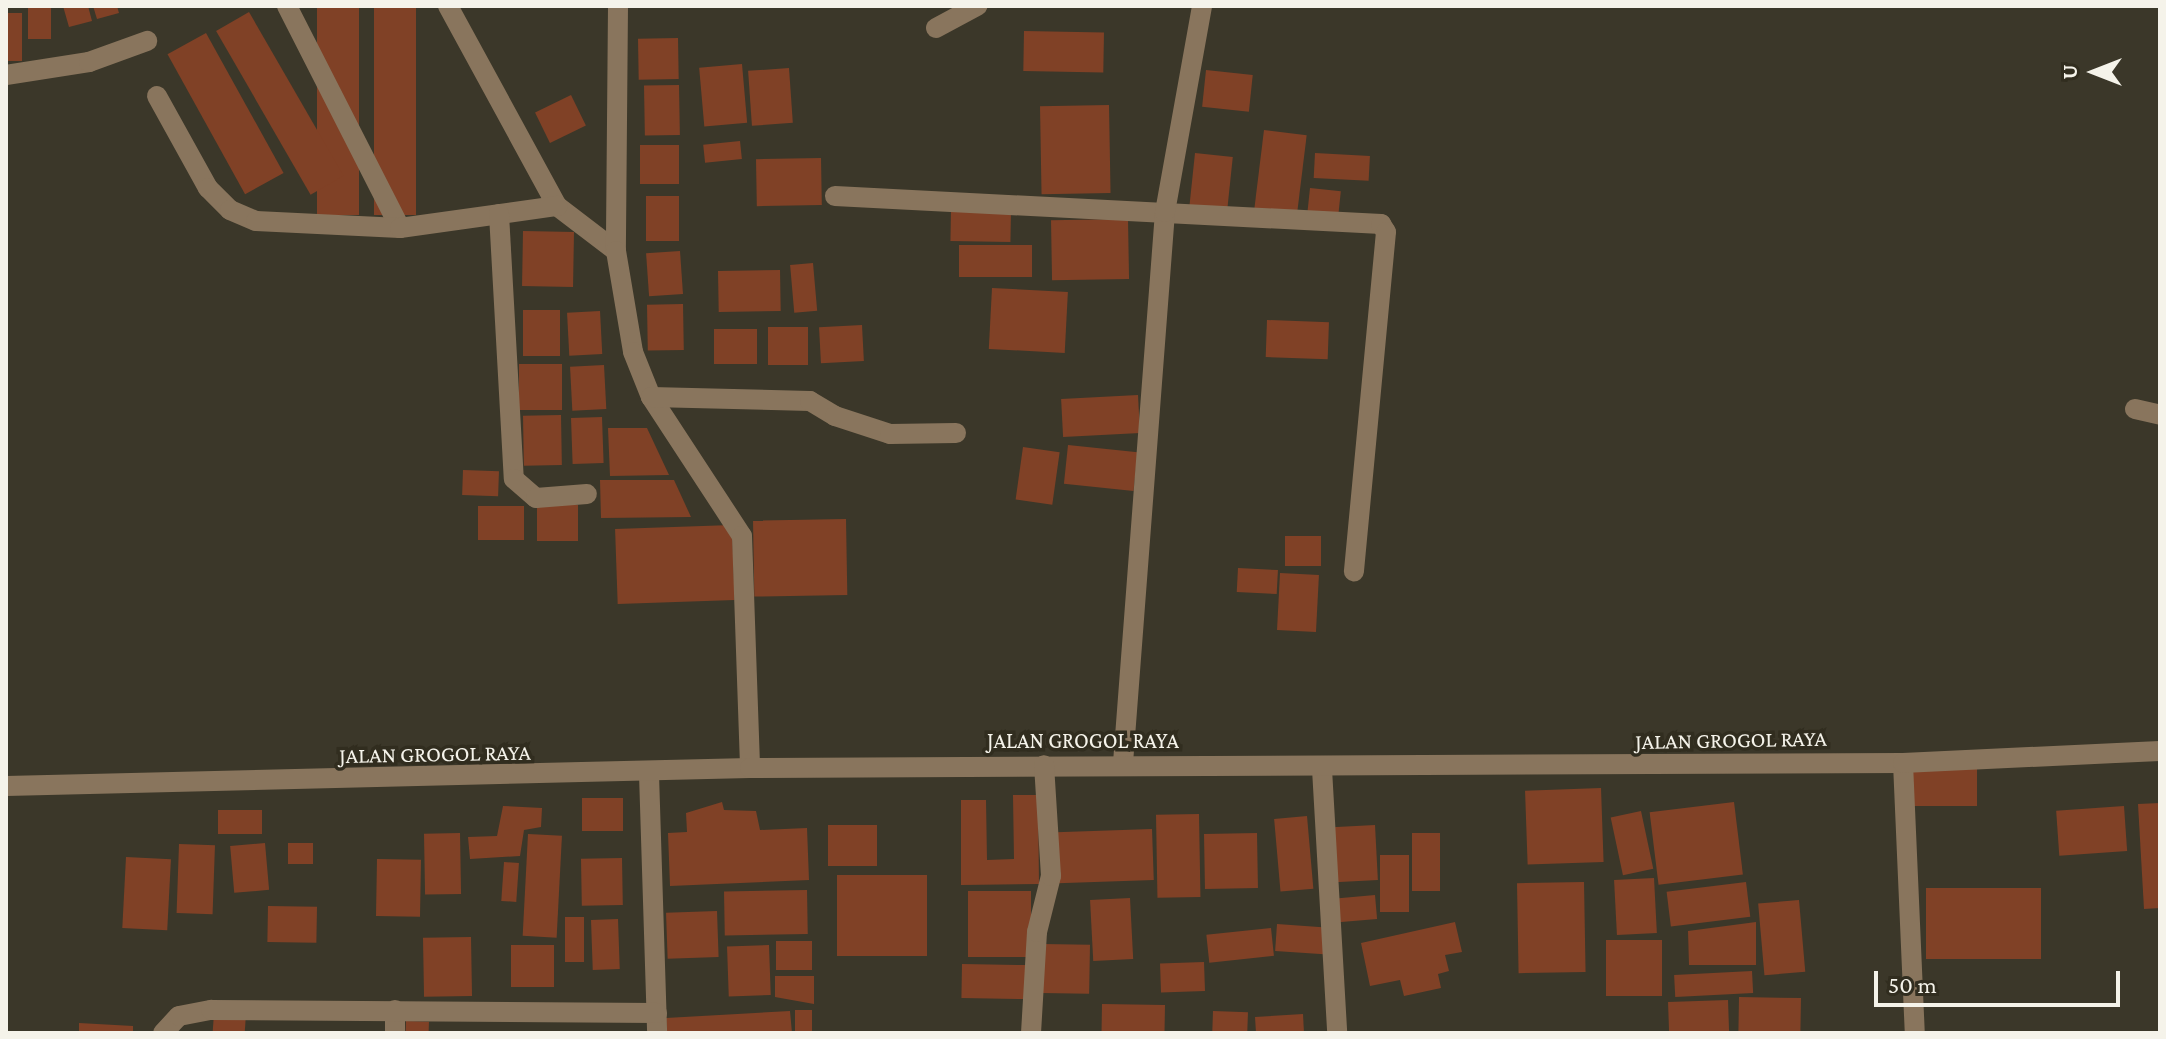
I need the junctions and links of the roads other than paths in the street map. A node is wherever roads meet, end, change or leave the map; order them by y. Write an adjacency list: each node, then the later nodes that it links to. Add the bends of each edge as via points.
1 (287, 6): 14 (street)
2 (448, 6): 11 (street)
3 (618, 6): 15 (street)
4 (977, 6): 6 (street)
5 (1202, 6): 12 (street)
6 (936, 28)
7 (147, 41): 8 (street, via 89,62)
8 (6, 75)
9 (157, 96): 14 (street, via 208,188 230,210 278,224)
10 (835, 196): 12 (street)
11 (557, 206): 13 (street); 15 (street)
12 (1165, 212): 21 (street, via 1377,222 1385,227); 23 (street)
13 (499, 214): 14 (street); 20 (street, via 514,479 536,498)
14 (400, 228)
15 (616, 251): 16 (street, via 633,352)
16 (651, 397): 19 (street, via 810,401 835,416 890,434); 26 (street, via 742,536)
17 (2135, 409): 18 (street)
18 (2160, 415)
19 (956, 433)
20 (587, 494)
21 (1354, 571)
22 (2160, 751): 24 (street, JALAN GROGOL RAYA)
23 (1123, 763): 25 (street, JALAN GROGOL RAYA); 27 (street, JALAN GROGOL RAYA)
24 (1903, 763): 27 (street, JALAN GROGOL RAYA); 36 (street)
25 (1044, 765): 26 (street, JALAN GROGOL RAYA); 34 (street, via 1051,876 1037,932)
26 (750, 768): 28 (street, JALAN GROGOL RAYA)
27 (1322, 769): 35 (street)
28 (649, 774): 29 (street, JALAN GROGOL RAYA); 31 (street)
29 (6, 786)
30 (395, 1010): 31 (street); 32 (street, via 211,1010 179,1016); 33 (street)
31 (657, 1023)
32 (163, 1033)
33 (395, 1033)
34 (1031, 1033)
35 (1337, 1033)
36 (1915, 1033)

